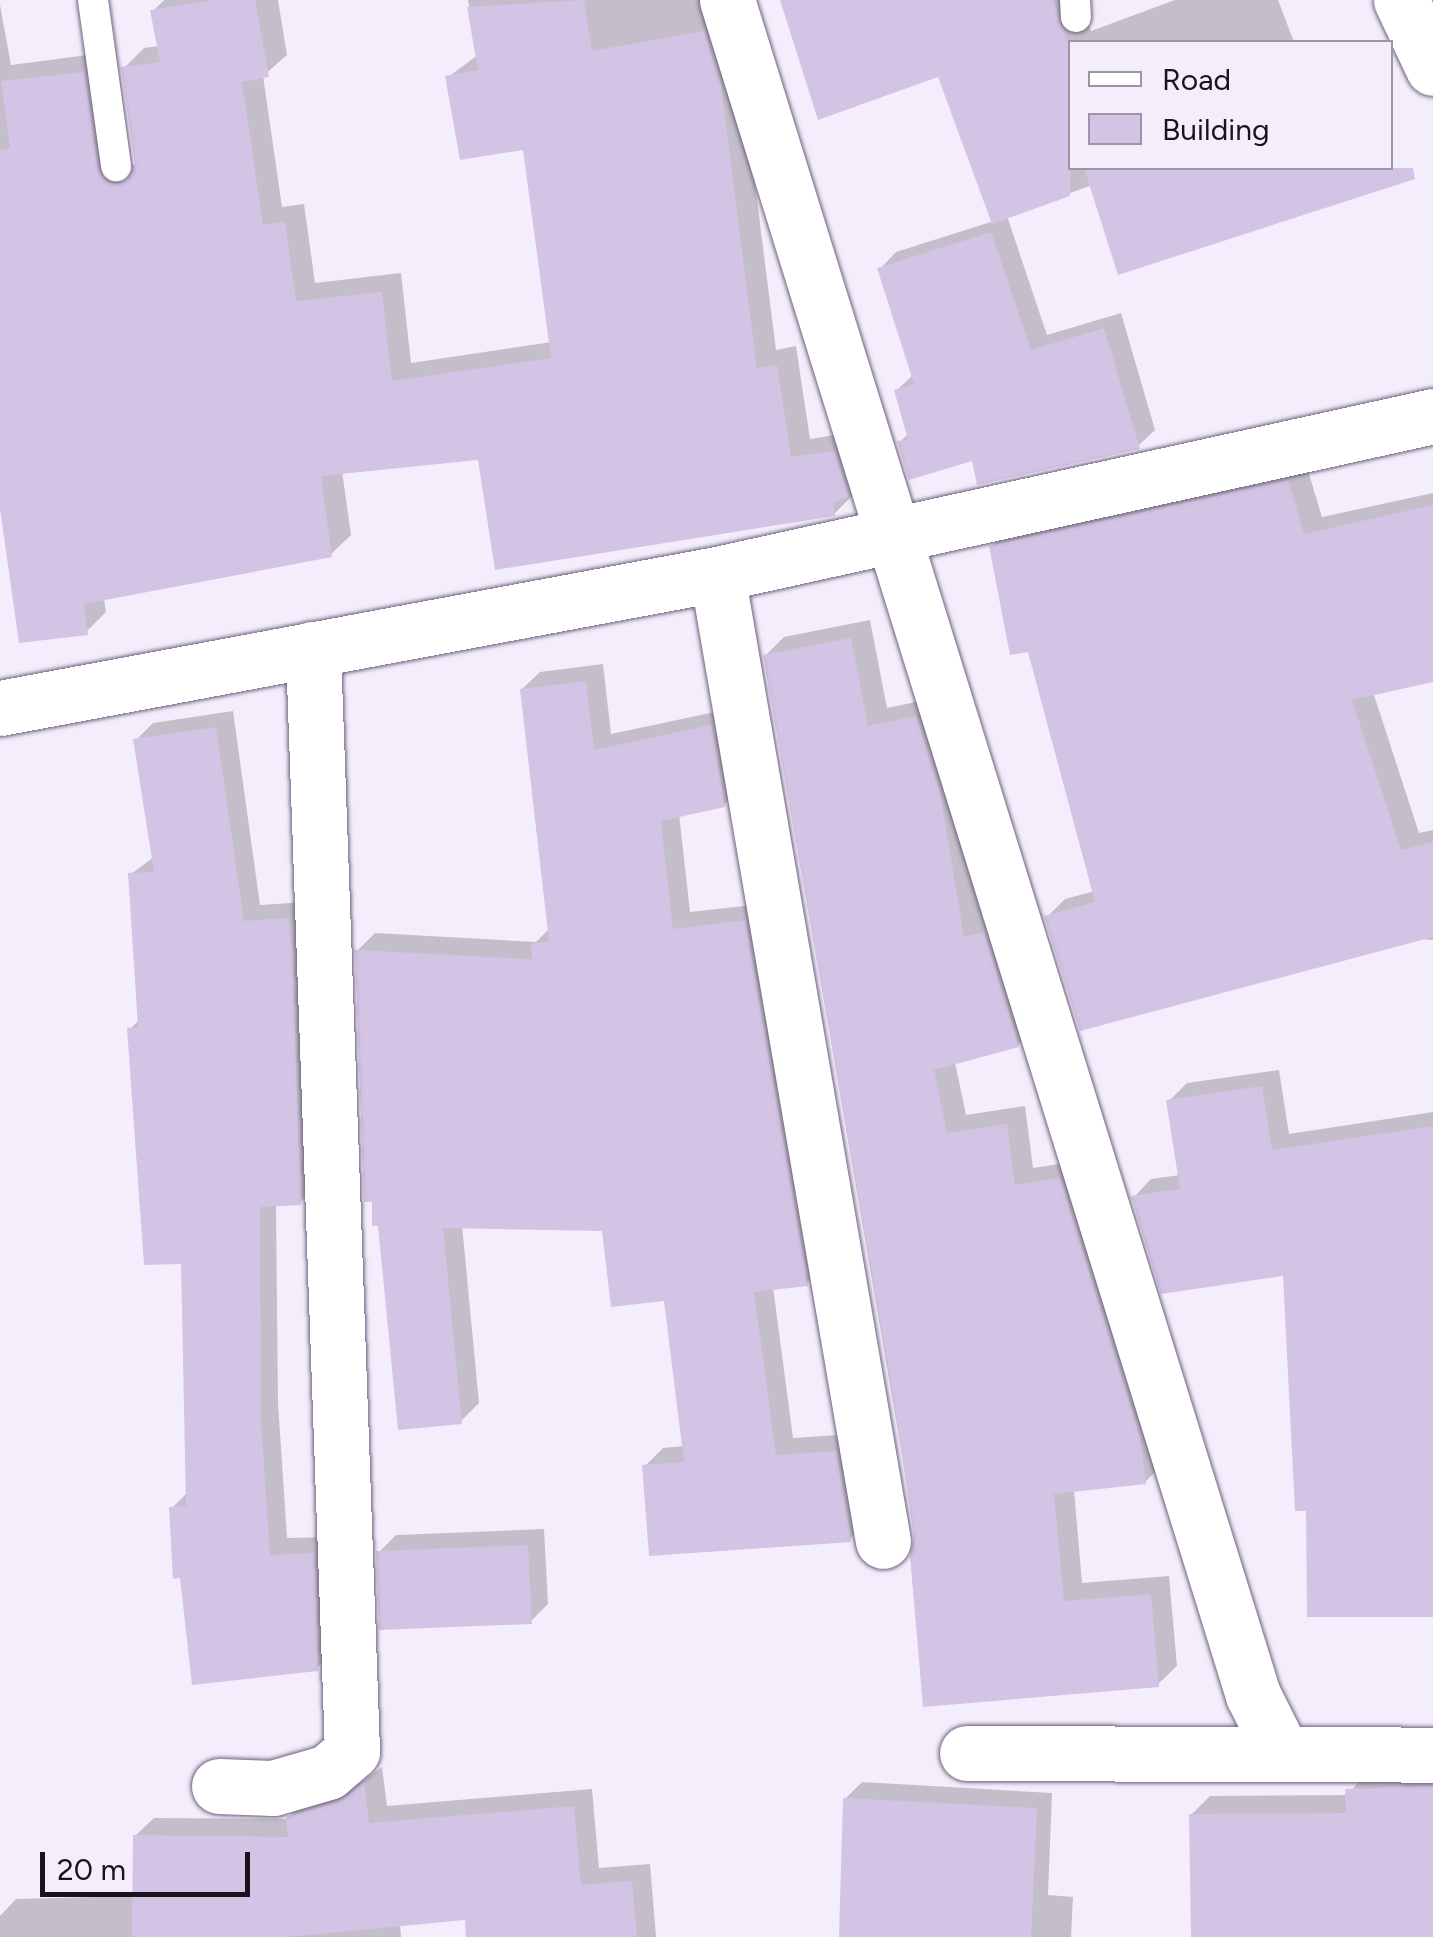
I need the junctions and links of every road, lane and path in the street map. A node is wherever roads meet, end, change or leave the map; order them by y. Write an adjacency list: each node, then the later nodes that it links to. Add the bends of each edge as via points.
1 (94, 0): 5 (lane)
2 (727, 0): 7 (street)
3 (1401, 0): 4 (street)
4 (1433, 68)
5 (116, 166)
6 (1433, 416): 7 (street)
7 (890, 531): 8 (street); 13 (street, via 1258,1708)
8 (717, 574): 9 (street); 11 (street)
9 (313, 649): 10 (street); 15 (street, via 352,1751 328,1772 273,1788)
10 (0, 708)
11 (883, 1541)
12 (967, 1753): 13 (street)
13 (1282, 1753): 14 (street)
14 (1433, 1755)
15 (218, 1786)

